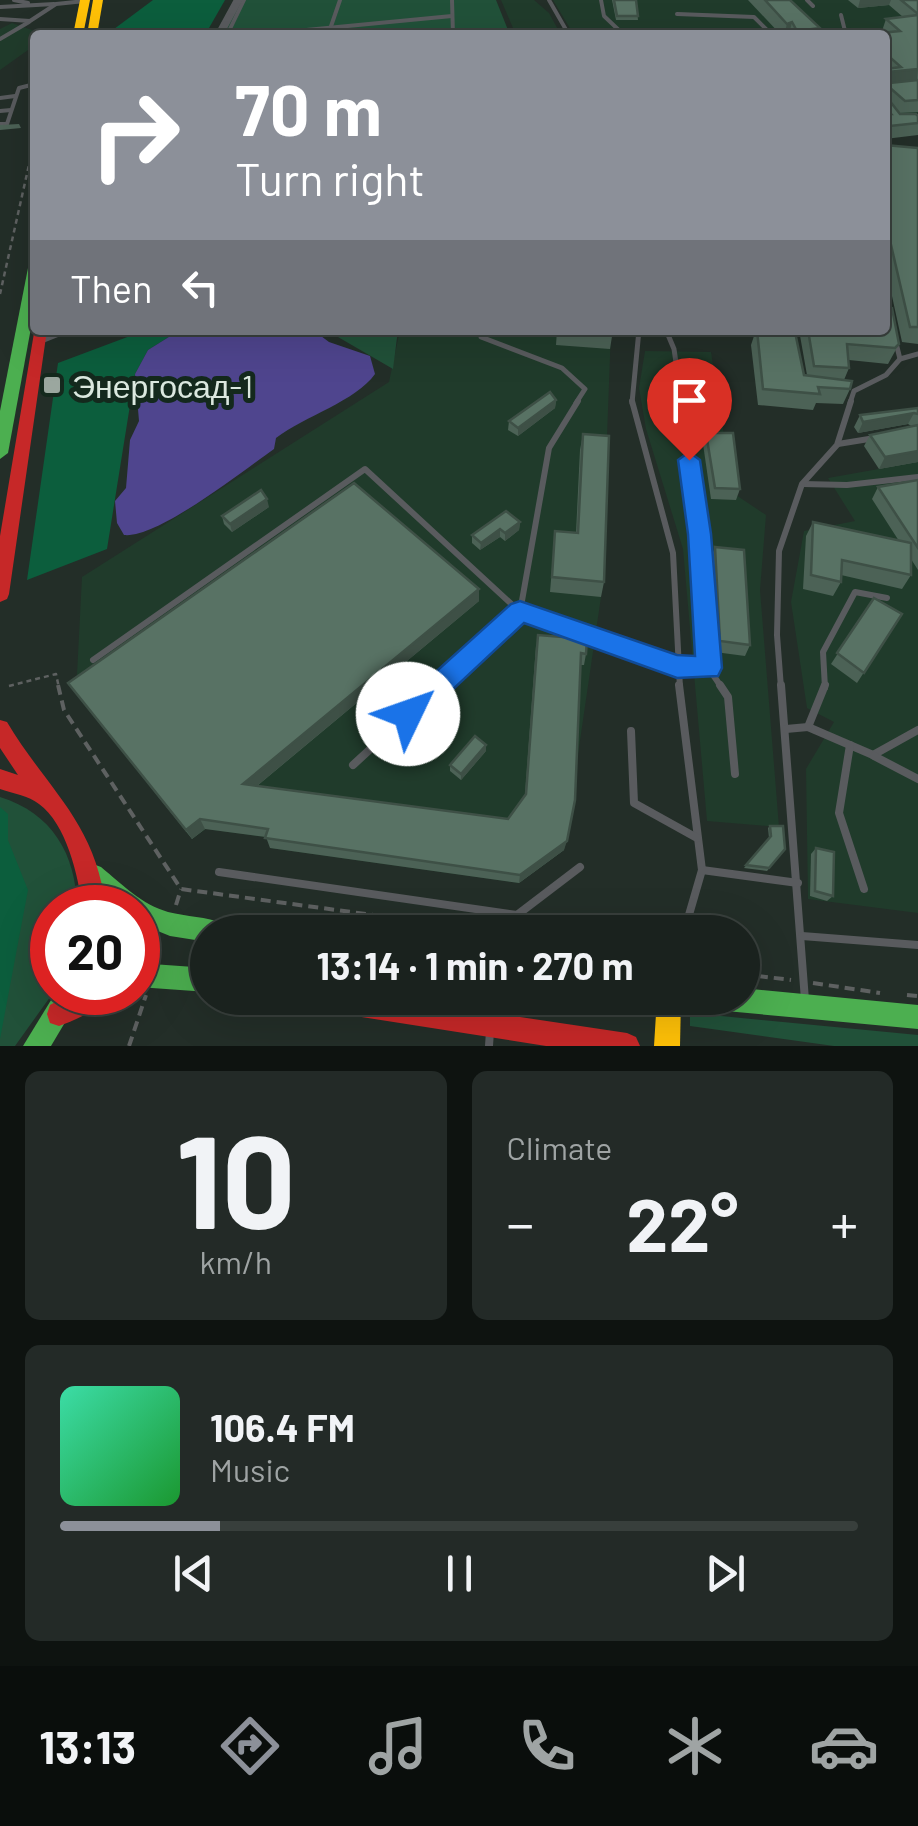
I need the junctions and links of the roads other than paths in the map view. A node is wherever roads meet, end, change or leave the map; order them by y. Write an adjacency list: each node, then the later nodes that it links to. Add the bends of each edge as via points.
1 (14, 0): 11 (lane)
2 (85, 0): 10 (lane); 20 (main road)
3 (98, 0): 21 (main road)
4 (241, 0): 22 (street); 23 (lane)
5 (340, 0): 19 (lane)
6 (452, 0): 15 (lane)
7 (549, 0): 26 (lane)
8 (601, 0): 27 (lane, via 599,10)
9 (807, 0): 12 (lane)
10 (56, 4): 11 (lane); 18 (lane)
11 (39, 5): 13 (lane)
12 (813, 6)
13 (0, 7)
14 (678, 14): 28 (lane, via 754,17)
15 (452, 16): 19 (lane); 25 (lane)
16 (841, 16): 29 (lane)
17 (0, 18): 18 (lane)
18 (30, 22): 30 (lane)
19 (330, 28): 24 (lane)
20 (79, 30)
21 (93, 30)
22 (222, 30)
23 (230, 30)
24 (308, 30)
25 (453, 30)
26 (566, 30)
27 (618, 30)
28 (767, 30)
29 (845, 30)
30 (0, 39)
31 (30, 85): 32 (lane)
32 (15, 96): 33 (lane); 34 (lane)
33 (0, 98)
34 (11, 110): 35 (lane); 36 (lane)
35 (0, 111)
36 (0, 124)
37 (30, 295): 49 (main road)
38 (893, 332): 44 (lane)
39 (481, 335): 54 (lane, via 562,368 585,389 549,448)
40 (638, 335): 56 (lane, via 632,404 672,553)
41 (668, 335): 57 (lane, via 700,534)
42 (39, 336): 52 (main road)
43 (918, 354): 44 (lane)
44 (900, 360): 46 (lane)
45 (837, 390): 46 (lane)
46 (854, 391): 48 (lane)
47 (891, 434): 48 (lane)
48 (837, 445): 51 (lane)
49 (0, 454)
50 (918, 477): 51 (lane)
51 (802, 484): 60 (lane, via 780,550 776,636)
52 (0, 594)
53 (887, 598): 58 (lane, via 855,592 823,652 825,691)
54 (520, 612): 55 (lane, via 365,469); 56 (lane); 65 (lane)
55 (94, 660)
56 (677, 667): 57 (lane); 70 (lane)
57 (709, 668): 66 (lane, via 728,697)
58 (808, 727): 60 (lane); 63 (lane)
59 (0, 729): 69 (main road)
60 (786, 729): 75 (lane)
61 (918, 730): 64 (lane)
62 (631, 731): 70 (lane, via 634,803)
63 (850, 745): 64 (lane); 78 (lane, via 839,813)
64 (873, 755): 68 (lane)
65 (353, 764)
66 (735, 774)
67 (0, 778): 69 (main road)
68 (918, 778)
69 (45, 796): 74 (main road, via 76,829)
70 (698, 839): 72 (lane)
71 (580, 867): 80 (lane)
72 (702, 870): 75 (lane); 81 (lane)
73 (220, 872): 79 (lane)
74 (93, 876): 76 (main road); 77 (main road)
75 (798, 883): 84 (lane)
76 (93, 885)
77 (104, 885)
78 (864, 890)
79 (510, 915)
80 (518, 915)
81 (689, 915)
82 (160, 920): 83 (main road)
83 (190, 927)
84 (802, 936): 85 (lane); 89 (lane)
85 (918, 945)
86 (160, 976): 87 (main road)
87 (190, 978)
88 (760, 1002): 89 (main road)
89 (806, 1006): 93 (main road)
90 (58, 1015): 96 (main road)
91 (427, 1015): 94 (main road)
92 (668, 1015): 98 (main road)
93 (918, 1017)
94 (491, 1025): 95 (main road); 97 (lane)
95 (616, 1045)
96 (36, 1046)
97 (489, 1046)
98 (667, 1046)

